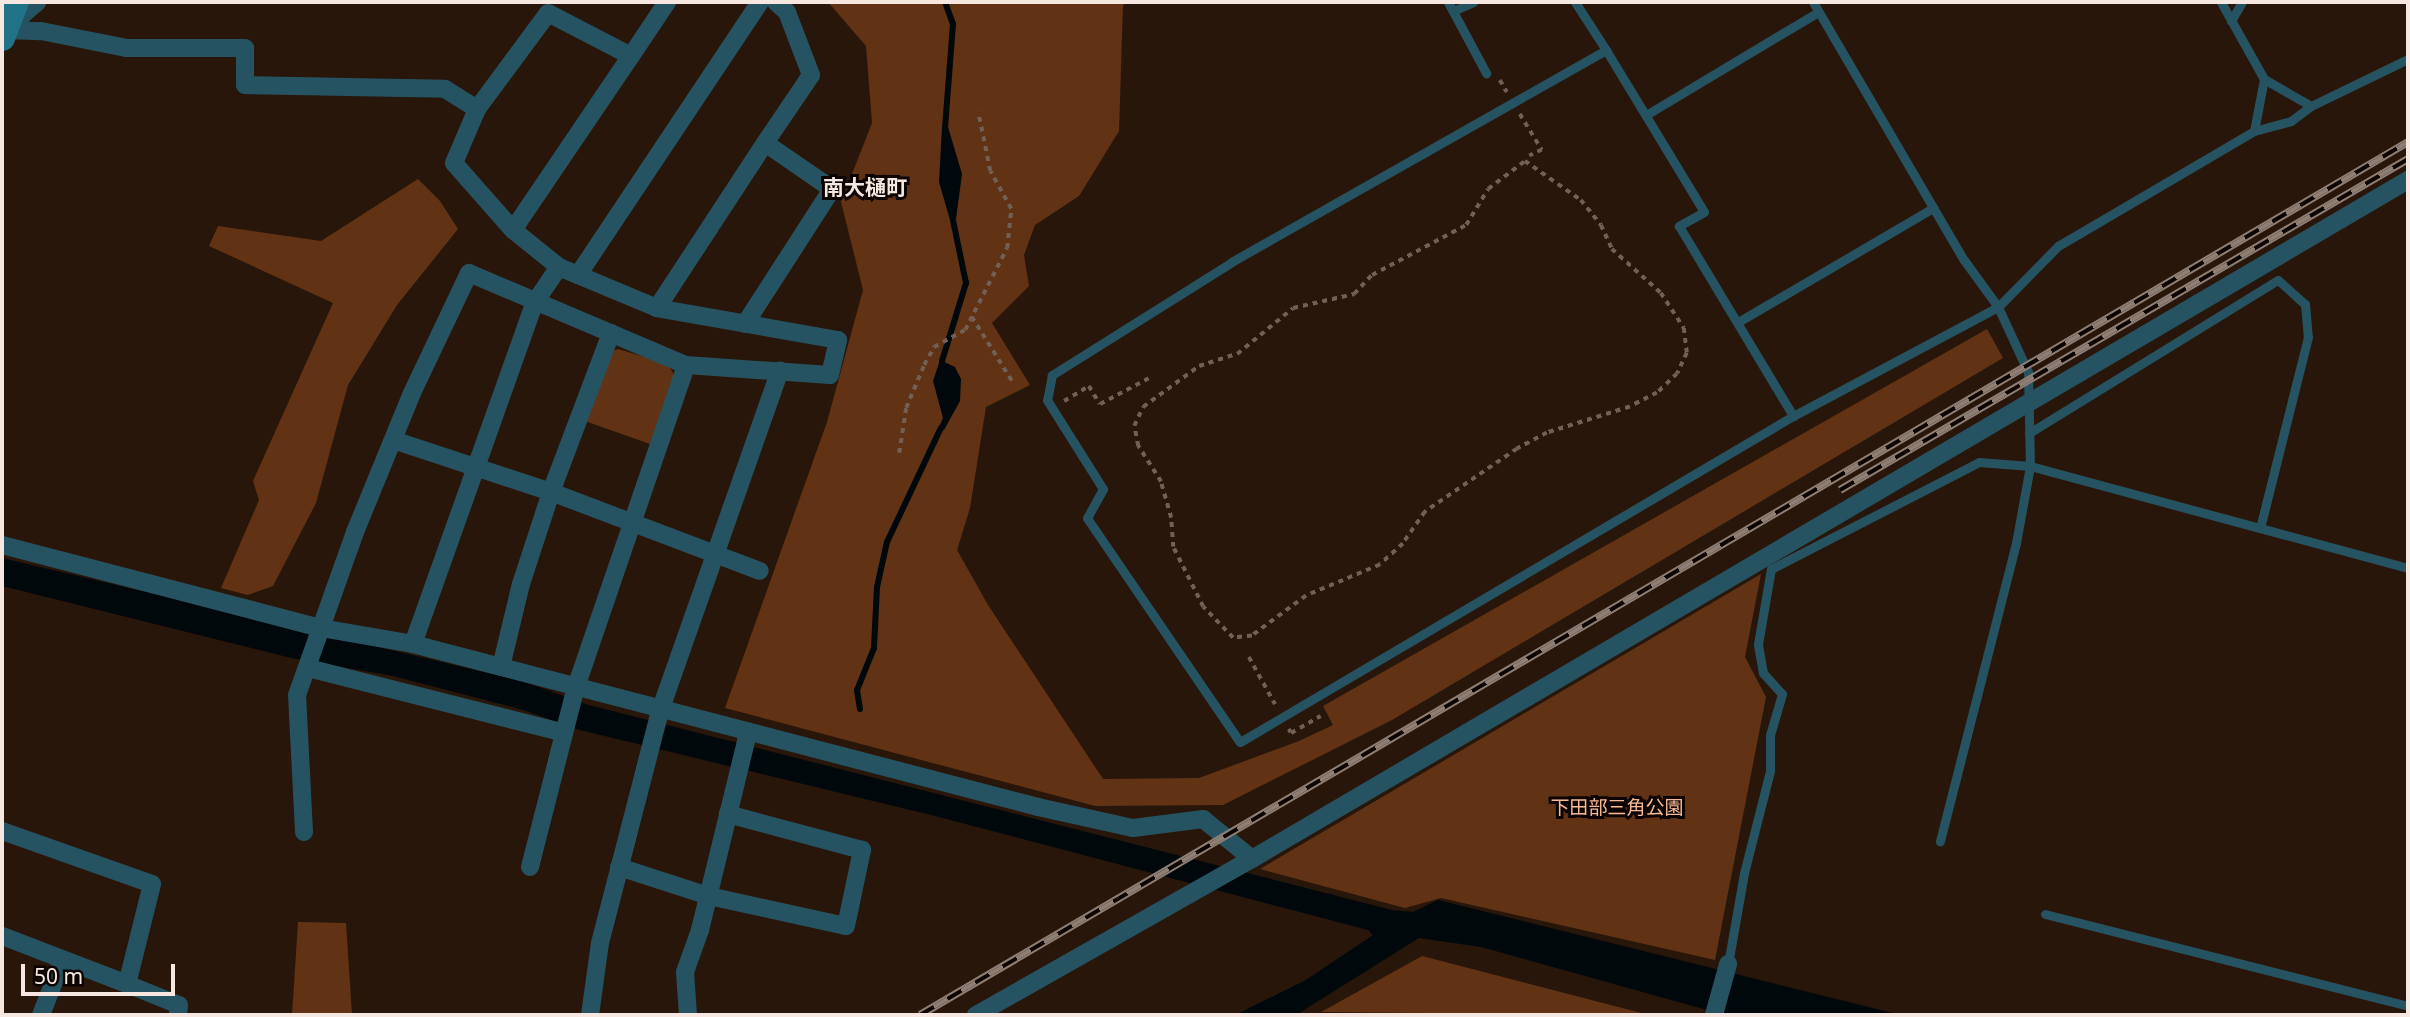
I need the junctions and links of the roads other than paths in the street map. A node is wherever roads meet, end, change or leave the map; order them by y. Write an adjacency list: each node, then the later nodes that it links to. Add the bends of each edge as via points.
1 (16, 2): 15 (street)
2 (37, 2): 15 (street)
3 (667, 2): 17 (street)
4 (760, 2): 30 (street)
5 (776, 2): 25 (street, via 787,12 811,75)
6 (1448, 2): 12 (lane)
7 (1473, 2): 12 (lane)
8 (1575, 2): 16 (lane)
9 (1813, 2): 13 (lane)
10 (2221, 2): 14 (lane)
11 (2242, 2): 14 (lane)
12 (1453, 11): 19 (lane)
13 (1818, 12): 23 (lane); 27 (lane)
14 (2231, 21): 20 (lane)
15 (4, 34): 22 (street, via 41,31 127,48 245,48 245,85 445,89)
16 (1606, 50): 23 (lane); 40 (lane, via 1232,262 1052,375 1047,400 1103,489 1087,518 1240,743)
17 (631, 55): 22 (street, via 548,13); 28 (street)
18 (2408, 59): 21 (lane)
19 (1486, 73)
20 (2264, 79): 21 (lane); 24 (lane)
21 (2311, 106): 24 (lane, via 2291,121)
22 (477, 109): 28 (street, via 454,163)
23 (1646, 115): 34 (lane, via 1704,212 1679,226)
24 (2254, 131): 32 (lane, via 2058,246)
25 (765, 143): 33 (street); 35 (street, via 832,189)
26 (2408, 180): 39 (street)
27 (1933, 208): 32 (lane); 34 (lane)
28 (513, 230): 29 (street)
29 (559, 267): 30 (street); 31 (street)
30 (578, 275): 33 (street)
31 (536, 302): 36 (street); 42 (street, via 470,273); 44 (street)
32 (1998, 307): 39 (lane, via 2028,372); 40 (lane)
33 (657, 308): 35 (street)
34 (1738, 322): 40 (lane)
35 (745, 324): 38 (street, via 838,340 830,375)
36 (611, 333): 37 (street); 45 (street)
37 (686, 365): 38 (street); 46 (street)
38 (780, 370): 49 (street)
39 (2029, 405): 41 (lane); 64 (street)
40 (1794, 416)
41 (2029, 433): 43 (lane); 47 (lane, via 2278,280 2305,304 2308,337)
42 (393, 440): 44 (street); 52 (street)
43 (2030, 466): 47 (lane); 63 (lane, via 2016,542); 71 (lane, via 1979,462 1771,569 1758,644 1763,673 1782,694 1770,735 1771,762)
44 (474, 469): 45 (street); 53 (street)
45 (551, 492): 46 (street); 54 (street, via 521,584)
46 (631, 522): 49 (street); 56 (street)
47 (2260, 528): 50 (lane)
48 (2, 545): 52 (street)
49 (715, 553): 51 (street); 57 (street)
50 (2408, 568)
51 (760, 571)
52 (321, 628): 53 (street); 55 (street)
53 (413, 644): 54 (street)
54 (501, 667): 56 (street)
55 (308, 668): 58 (street); 62 (street, via 297,695)
56 (575, 690): 57 (street); 58 (street)
57 (660, 711): 59 (street); 66 (street)
58 (564, 733): 65 (street)
59 (748, 733): 60 (street); 64 (street, via 1133,828 1203,819)
60 (728, 814): 67 (street); 67 (street, via 862,850 846,926)
61 (2, 831): 72 (street, via 152,884)
62 (304, 832)
63 (1940, 841)
64 (1252, 859): 78 (street)
65 (530, 867)
66 (619, 867): 67 (street); 76 (street, via 600,943)
67 (709, 895): 77 (street, via 685,972)
68 (2045, 914): 73 (lane)
69 (2, 936): 70 (street)
70 (62, 961): 72 (street); 74 (street)
71 (1728, 964): 79 (street)
72 (127, 984): 75 (street, via 179,1005)
73 (2408, 1006)
74 (41, 1015)
75 (178, 1015)
76 (590, 1015)
77 (688, 1015)
78 (976, 1015)
79 (1714, 1015)

